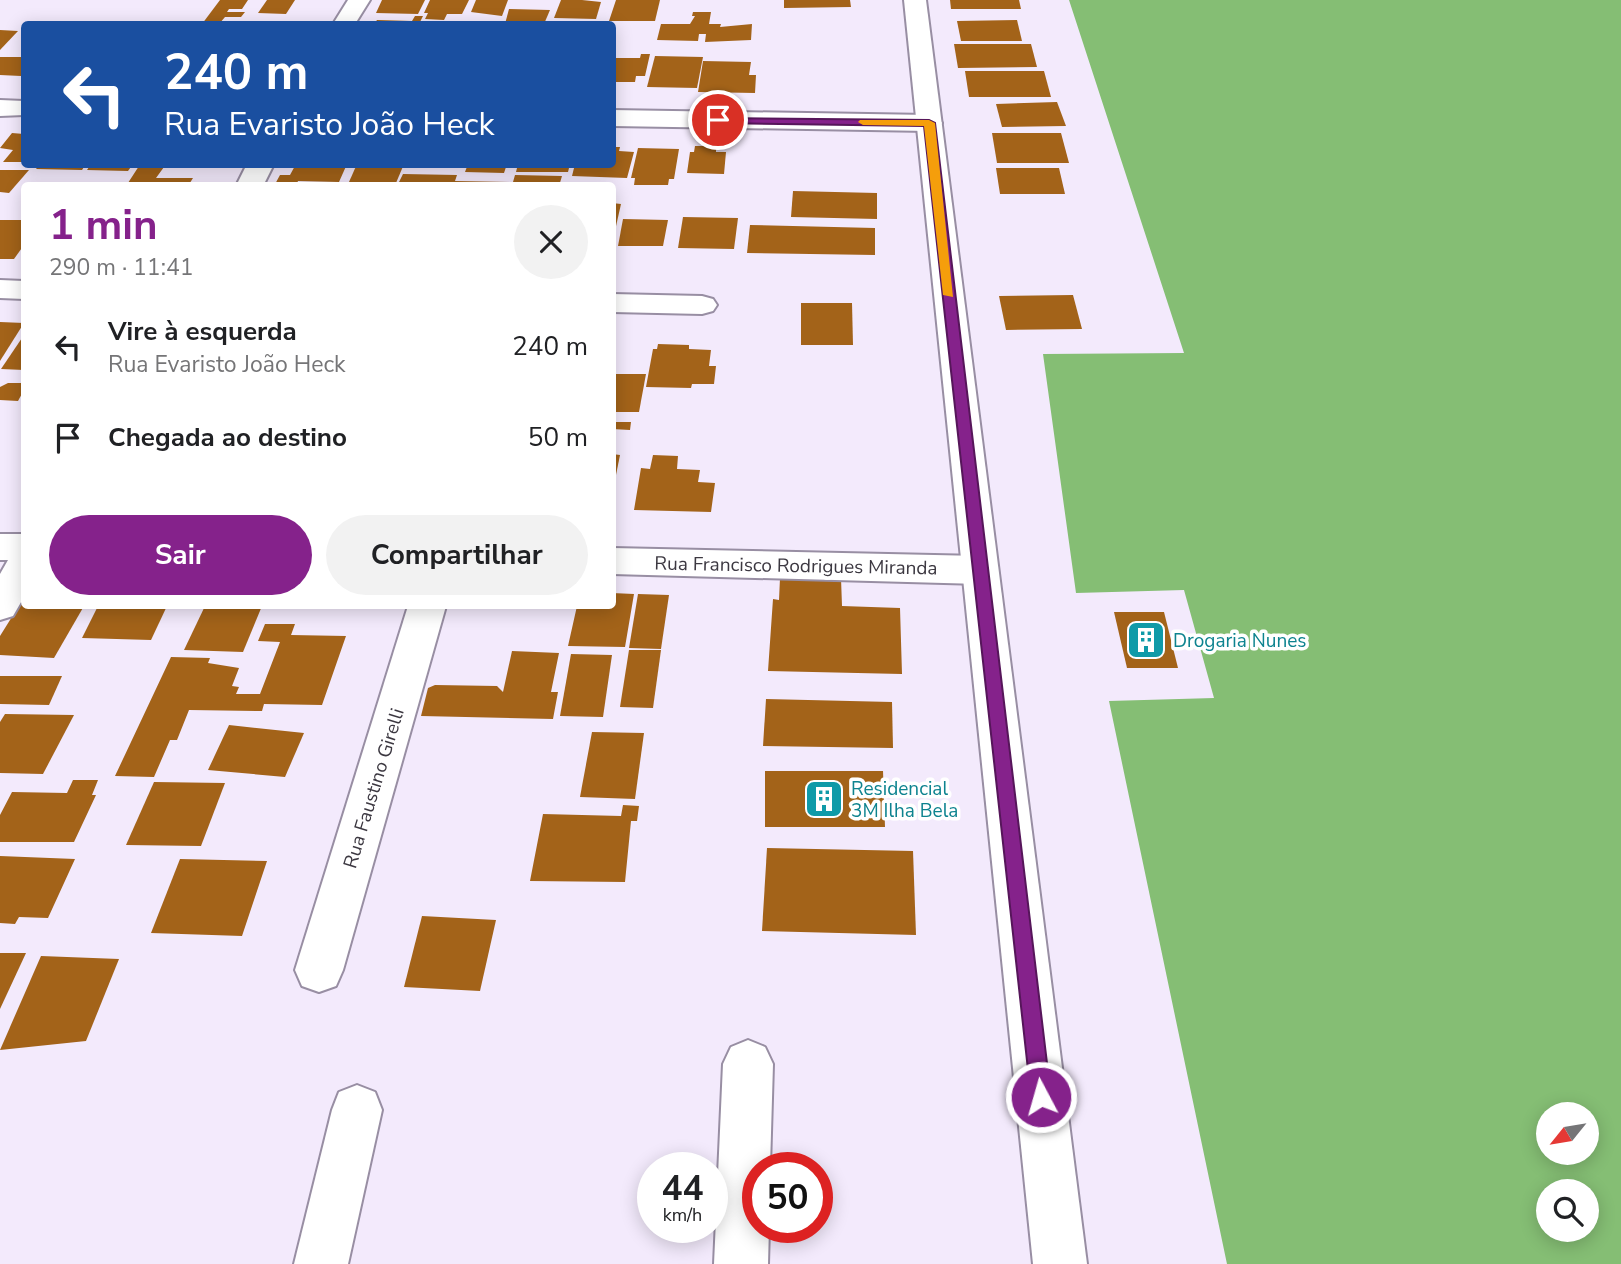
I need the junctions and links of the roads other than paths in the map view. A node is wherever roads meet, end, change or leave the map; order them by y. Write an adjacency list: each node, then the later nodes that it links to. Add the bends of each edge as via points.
1 (359, 0): 3 (main road)
2 (915, 0): 7 (main road)
3 (346, 21)
4 (0, 108): 5 (main road)
5 (21, 108)
6 (616, 118): 7 (main road)
7 (929, 123): 16 (main road)
8 (0, 289): 9 (main road)
9 (21, 290)
10 (616, 303): 11 (main road)
11 (702, 305)
12 (0, 547): 13 (main road)
13 (21, 547)
14 (616, 561): 16 (main road, Rua Francisco Rodrigues Miranda)
15 (21, 570): 17 (main road)
16 (980, 570): 24 (main road)
17 (0, 606)
18 (426, 609): 19 (main road, Rua Faustino Girelli)
19 (319, 970)
20 (748, 1064): 23 (main road)
21 (357, 1110): 22 (main road)
22 (321, 1264)
23 (741, 1264)
24 (1060, 1264)

